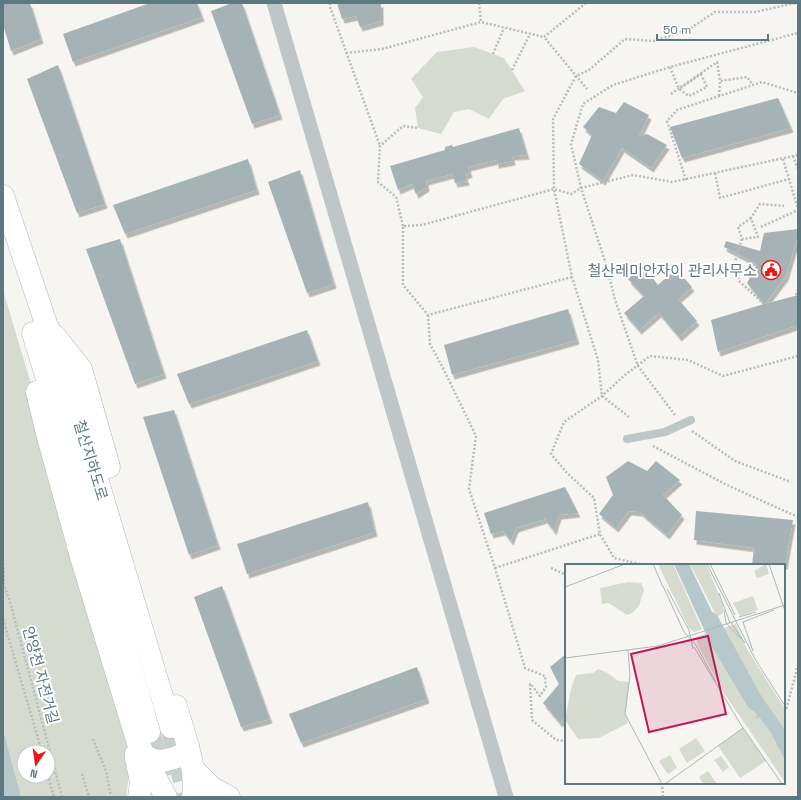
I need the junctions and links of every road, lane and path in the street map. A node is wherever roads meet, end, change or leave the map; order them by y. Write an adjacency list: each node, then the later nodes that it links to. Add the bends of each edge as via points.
1 (274, 3): 90 (street)
2 (330, 3): 11 (path)
3 (479, 3): 6 (path)
4 (586, 3): 10 (path)
5 (796, 3): 16 (path, via 755,12 714,12 688,30 654,41 626,39 589,70)
6 (481, 22): 7 (path); 11 (path, via 382,49)
7 (504, 28): 9 (path); 12 (path)
8 (798, 33): 13 (path)
9 (530, 34): 10 (path); 14 (path)
10 (544, 37): 16 (path)
11 (346, 53): 25 (path)
12 (493, 54)
13 (670, 67): 20 (path); 33 (path, via 613,85 583,104 571,144)
14 (512, 70)
15 (701, 74): 17 (path, via 717,62); 20 (path); 20 (path, via 706,87 689,96)
16 (576, 76): 19 (path); 34 (path, via 553,119)
17 (720, 81): 18 (path, via 747,77); 23 (path)
18 (753, 85): 21 (path, via 762,82); 23 (path)
19 (587, 89)
20 (680, 89): 22 (path)
21 (798, 93)
22 (671, 94)
23 (719, 96): 32 (path, via 677,110 667,121)
24 (418, 128): 25 (path, via 403,126)
25 (380, 146): 39 (path, via 378,182 396,197)
26 (793, 156): 27 (path); 28 (path); 29 (path)
27 (798, 156)
28 (783, 159): 30 (path); 31 (path)
29 (798, 168)
30 (715, 173): 31 (path, via 720,198); 32 (path)
31 (789, 179): 37 (path)
32 (686, 180): 33 (path, via 672,182 633,175)
33 (581, 188): 34 (path, via 571,194); 50 (path)
34 (554, 190): 39 (path, via 422,225); 43 (path)
35 (3, 196): 48 (main road, 철산지하도로)
36 (784, 206): 38 (path, via 760,204)
37 (798, 209): 40 (path)
38 (751, 218): 41 (path, via 738,227); 41 (path, via 758,237)
39 (403, 226): 47 (path, via 404,285)
40 (761, 227)
41 (742, 239): 46 (path, via 734,265 739,280)
42 (3, 241): 48 (main road, 철산지하도로)
43 (572, 277): 47 (path); 51 (path, via 598,360)
44 (798, 290): 45 (path)
45 (796, 295)
46 (764, 304)
47 (428, 316): 62 (path, via 430,344 476,436 469,489)
48 (38, 326): 71 (main road, 철산지하도로, via 86,442); 74 (main road, via 33,374 48,437 82,560); 76 (main road, via 81,369)
49 (798, 356): 50 (path, via 723,376 688,360 680,359 650,356)
50 (638, 366): 51 (path); 54 (path)
51 (602, 396): 52 (path); 59 (path, via 564,422 551,454 594,498)
52 (629, 417)
53 (691, 420): 54 (lane)
54 (682, 424): 55 (lane, via 665,432); 57 (path, via 735,461)
55 (627, 439)
56 (647, 442): 58 (path, via 727,485)
57 (791, 482)
58 (798, 516)
59 (600, 534): 61 (path, via 614,558); 62 (path)
60 (3, 559): 65 (path, 안양천 자전거길)
61 (640, 564)
62 (495, 568): 73 (path, via 525,668 545,676 546,687 540,696 530,683 532,720 556,740)
63 (551, 568): 64 (path)
64 (565, 575)
65 (3, 584): 83 (path, 안양천 자전거길, via 9,598)
66 (3, 619): 75 (path)
67 (798, 664): 69 (path)
68 (785, 704): 69 (path)
69 (787, 707): 70 (path)
70 (785, 710)
71 (171, 727)
72 (93, 740): 85 (path, via 106,772)
73 (565, 741)
74 (143, 743): 76 (main road, via 153,760 162,761 184,754); 86 (main road, via 136,758 141,782); 87 (main road)
75 (40, 744)
76 (188, 746): 77 (main road)
77 (194, 770): 88 (main road); 89 (main road, via 211,787)
78 (82, 774): 84 (path)
79 (50, 784): 82 (path)
80 (662, 784): 81 (path)
81 (662, 796)
82 (54, 797)
83 (62, 797)
84 (88, 797)
85 (111, 797)
86 (139, 797)
87 (166, 797)
88 (193, 797)
89 (230, 797)
90 (506, 797)

